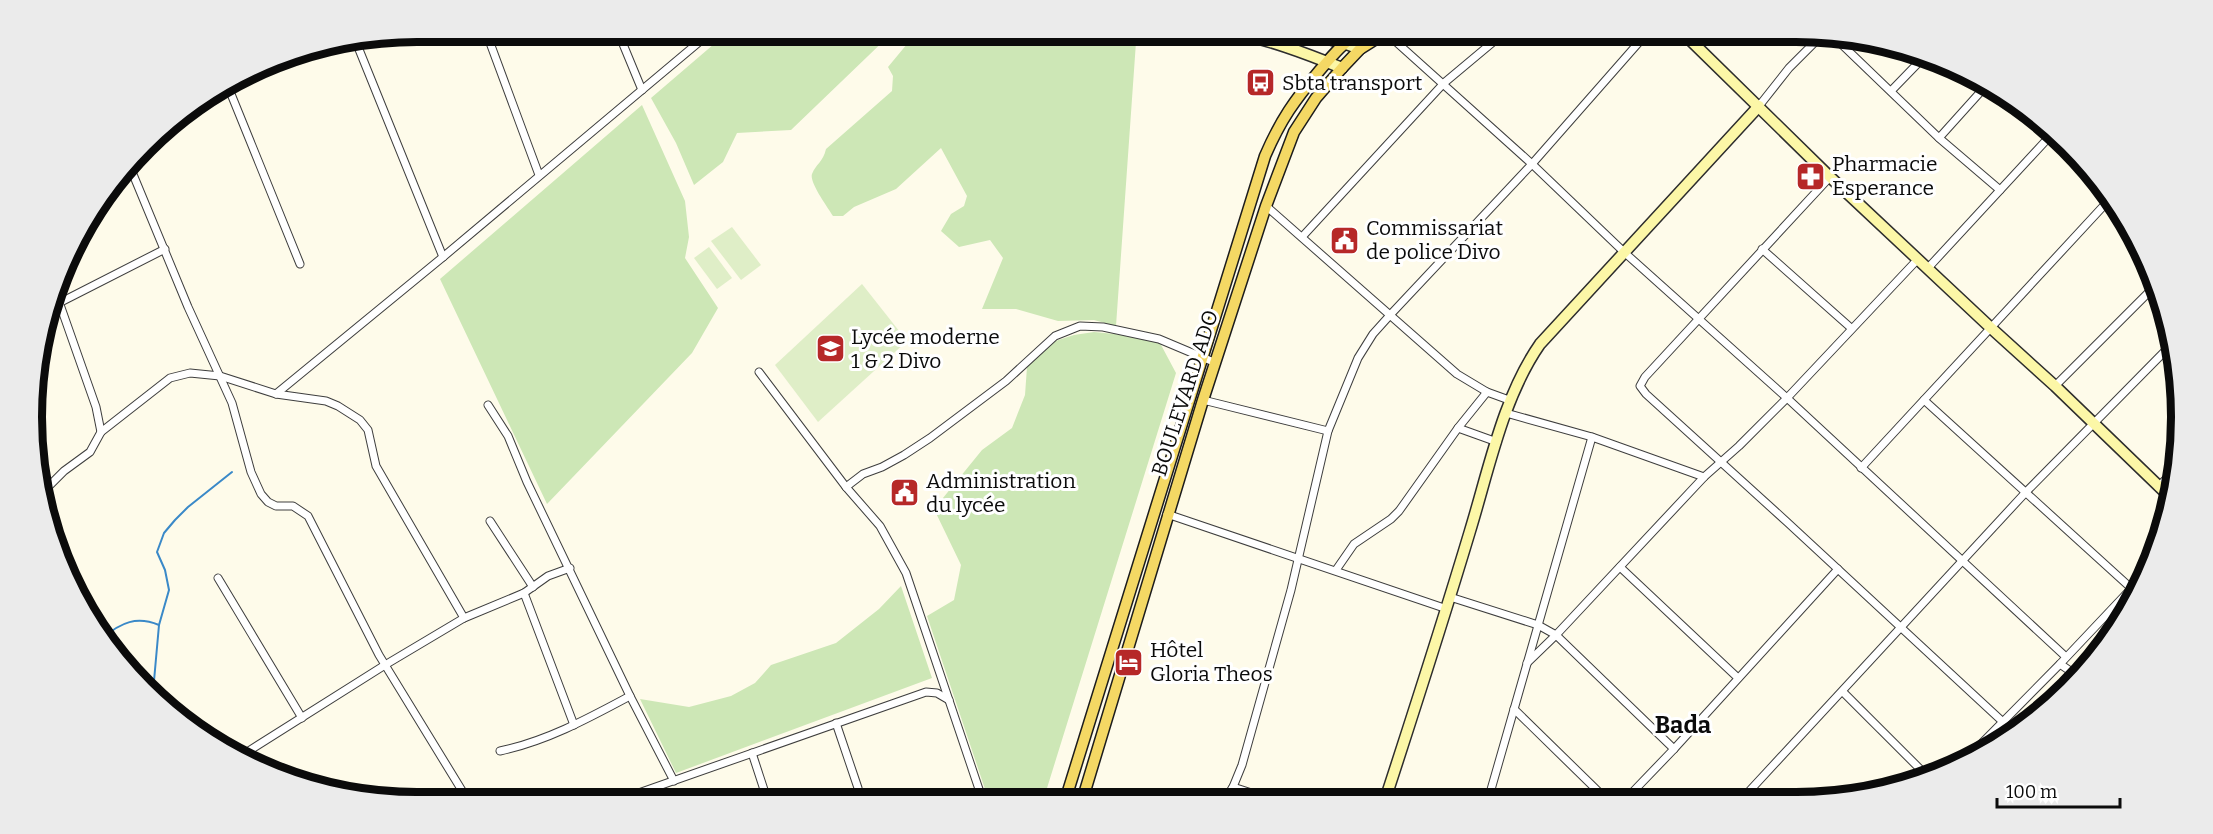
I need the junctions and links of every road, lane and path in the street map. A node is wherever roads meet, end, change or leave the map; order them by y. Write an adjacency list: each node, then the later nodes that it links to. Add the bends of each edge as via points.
1 (490, 42): 28 (street)
2 (622, 42): 19 (street)
3 (699, 42): 19 (street)
4 (1271, 42): 15 (street)
5 (1343, 42): 14 (street); 15 (main road, BOULEVARD ADO)
6 (1371, 42): 14 (main road, BOULEVARD ADO)
7 (1397, 42): 18 (street)
8 (1493, 42): 18 (street)
9 (1639, 42): 26 (street)
10 (1692, 42): 23 (street)
11 (1814, 43): 23 (street)
12 (1843, 45): 21 (street)
13 (358, 47): 37 (street)
14 (1360, 49): 17 (main road, BOULEVARD ADO)
15 (1327, 62): 17 (street); 49 (main road, BOULEVARD ADO, via 1294,99 1264,156)
16 (1919, 63): 21 (street)
17 (1342, 68): 32 (main road, BOULEVARD ADO, via 1299,124)
18 (1444, 83): 26 (street); 33 (street)
19 (642, 90): 28 (street)
20 (230, 91): 39 (street)
21 (1891, 91): 24 (street)
22 (1982, 91): 24 (street)
23 (1759, 106): 29 (street); 36 (street)
24 (1939, 138): 30 (street)
25 (2047, 139): 30 (street)
26 (1532, 164): 36 (street); 44 (street)
27 (133, 173): 34 (street)
28 (538, 176): 37 (street)
29 (1830, 177): 35 (street); 38 (street)
30 (2000, 190): 40 (street)
31 (2105, 205): 47 (street)
32 (1266, 206): 33 (street); 50 (main road, BOULEVARD ADO)
33 (1302, 237): 44 (street)
34 (165, 249): 42 (street); 52 (street)
35 (1762, 249): 45 (street); 46 (street)
36 (1625, 253): 45 (street); 58 (street, via 1540,344)
37 (443, 257): 55 (street)
38 (1918, 259): 40 (street); 46 (street)
39 (300, 264)
40 (1928, 268): 47 (street)
41 (2149, 292): 53 (street)
42 (61, 300)
43 (60, 303): 65 (street)
44 (1391, 314): 54 (street, via 1457,374); 64 (street, via 1358,358)
45 (1699, 319): 56 (street); 68 (street, via 1640,386)
46 (1851, 328): 56 (street)
47 (1991, 328): 53 (street); 59 (street)
48 (2165, 351): 62 (street)
49 (1201, 358): 50 (street); 73 (street, via 1159,339 1080,326 1055,336 1006,381 930,438); 123 (main road, BOULEVARD ADO)
50 (1215, 363): 57 (main road, BOULEVARD ADO)
51 (759, 372): 73 (street)
52 (220, 376): 55 (street); 65 (street, via 190,374 170,378); 99 (street, via 261,494 276,506 293,506 308,516)
53 (2055, 386): 62 (street)
54 (1487, 392): 58 (street); 63 (street)
55 (276, 394): 92 (street, via 326,401 360,420 368,430 376,466)
56 (1787, 398): 68 (street); 69 (street)
57 (1203, 400): 64 (street); 77 (main road, BOULEVARD ADO)
58 (1509, 400): 61 (street)
59 (1924, 400): 69 (street); 75 (street)
60 (488, 405): 82 (street, via 508,436)
61 (1506, 413): 66 (street); 67 (street)
62 (2093, 423): 74 (street); 75 (street)
63 (1458, 428): 67 (street); 84 (street, via 1399,511 1354,544)
64 (1328, 431): 79 (street)
65 (101, 432): 72 (street, via 90,452)
66 (1592, 436): 70 (street); 93 (street)
67 (1497, 442): 90 (street)
68 (1721, 462): 70 (street); 83 (street)
69 (1860, 468): 80 (street)
70 (1704, 477): 81 (street)
71 (2166, 479): 74 (street)
72 (48, 487)
73 (846, 487): 104 (street, via 880,526 906,573)
74 (2158, 487): 76 (street)
75 (2026, 492): 80 (street); 87 (street)
76 (2164, 492)
77 (1167, 514): 79 (street); 124 (main road, BOULEVARD ADO)
78 (490, 521): 86 (street)
79 (1298, 557): 84 (street); 117 (street)
80 (1962, 562): 94 (street); 96 (street)
81 (1620, 567): 95 (street); 101 (street)
82 (570, 568): 86 (street); 103 (street)
83 (1838, 569): 94 (street); 101 (street)
84 (1336, 570): 91 (street)
85 (218, 578): 106 (street)
86 (533, 587): 89 (street)
87 (2130, 587)
88 (2127, 592): 96 (street)
89 (524, 593): 92 (street); 109 (street)
90 (1450, 597): 91 (street); 93 (street)
91 (1447, 609): 127 (street)
92 (464, 618): 99 (street)
93 (1538, 625): 95 (street); 97 (street)
94 (1902, 628): 102 (street); 107 (street)
95 (1556, 635): 97 (street); 111 (street)
96 (2066, 657): 98 (street)
97 (1527, 663): 105 (street)
98 (2060, 664): 100 (street); 107 (street)
99 (385, 665): 106 (street); 119 (street)
100 (2071, 672)
101 (1738, 678): 111 (street)
102 (1843, 692): 115 (street); 131 (street)
103 (630, 696): 109 (street); 116 (street)
104 (949, 700): 108 (street, via 926,692); 122 (street)
105 (1514, 709): 128 (street); 129 (street)
106 (302, 718): 112 (street)
107 (2002, 722): 110 (street)
108 (836, 723): 114 (street); 118 (street)
109 (574, 725): 113 (street)
110 (1982, 743)
111 (1674, 749): 130 (street)
112 (247, 751)
113 (500, 751)
114 (752, 753): 116 (street); 121 (street)
115 (1921, 770)
116 (674, 781): 120 (street)
117 (1233, 787): 125 (street); 126 (street)
118 (858, 788)
119 (463, 792)
120 (642, 792)
121 (765, 792)
122 (980, 792)
123 (1068, 792)
124 (1085, 792)
125 (1230, 792)
126 (1247, 792)
127 (1388, 792)
128 (1490, 792)
129 (1598, 792)
130 (1633, 792)
131 (1749, 792)

